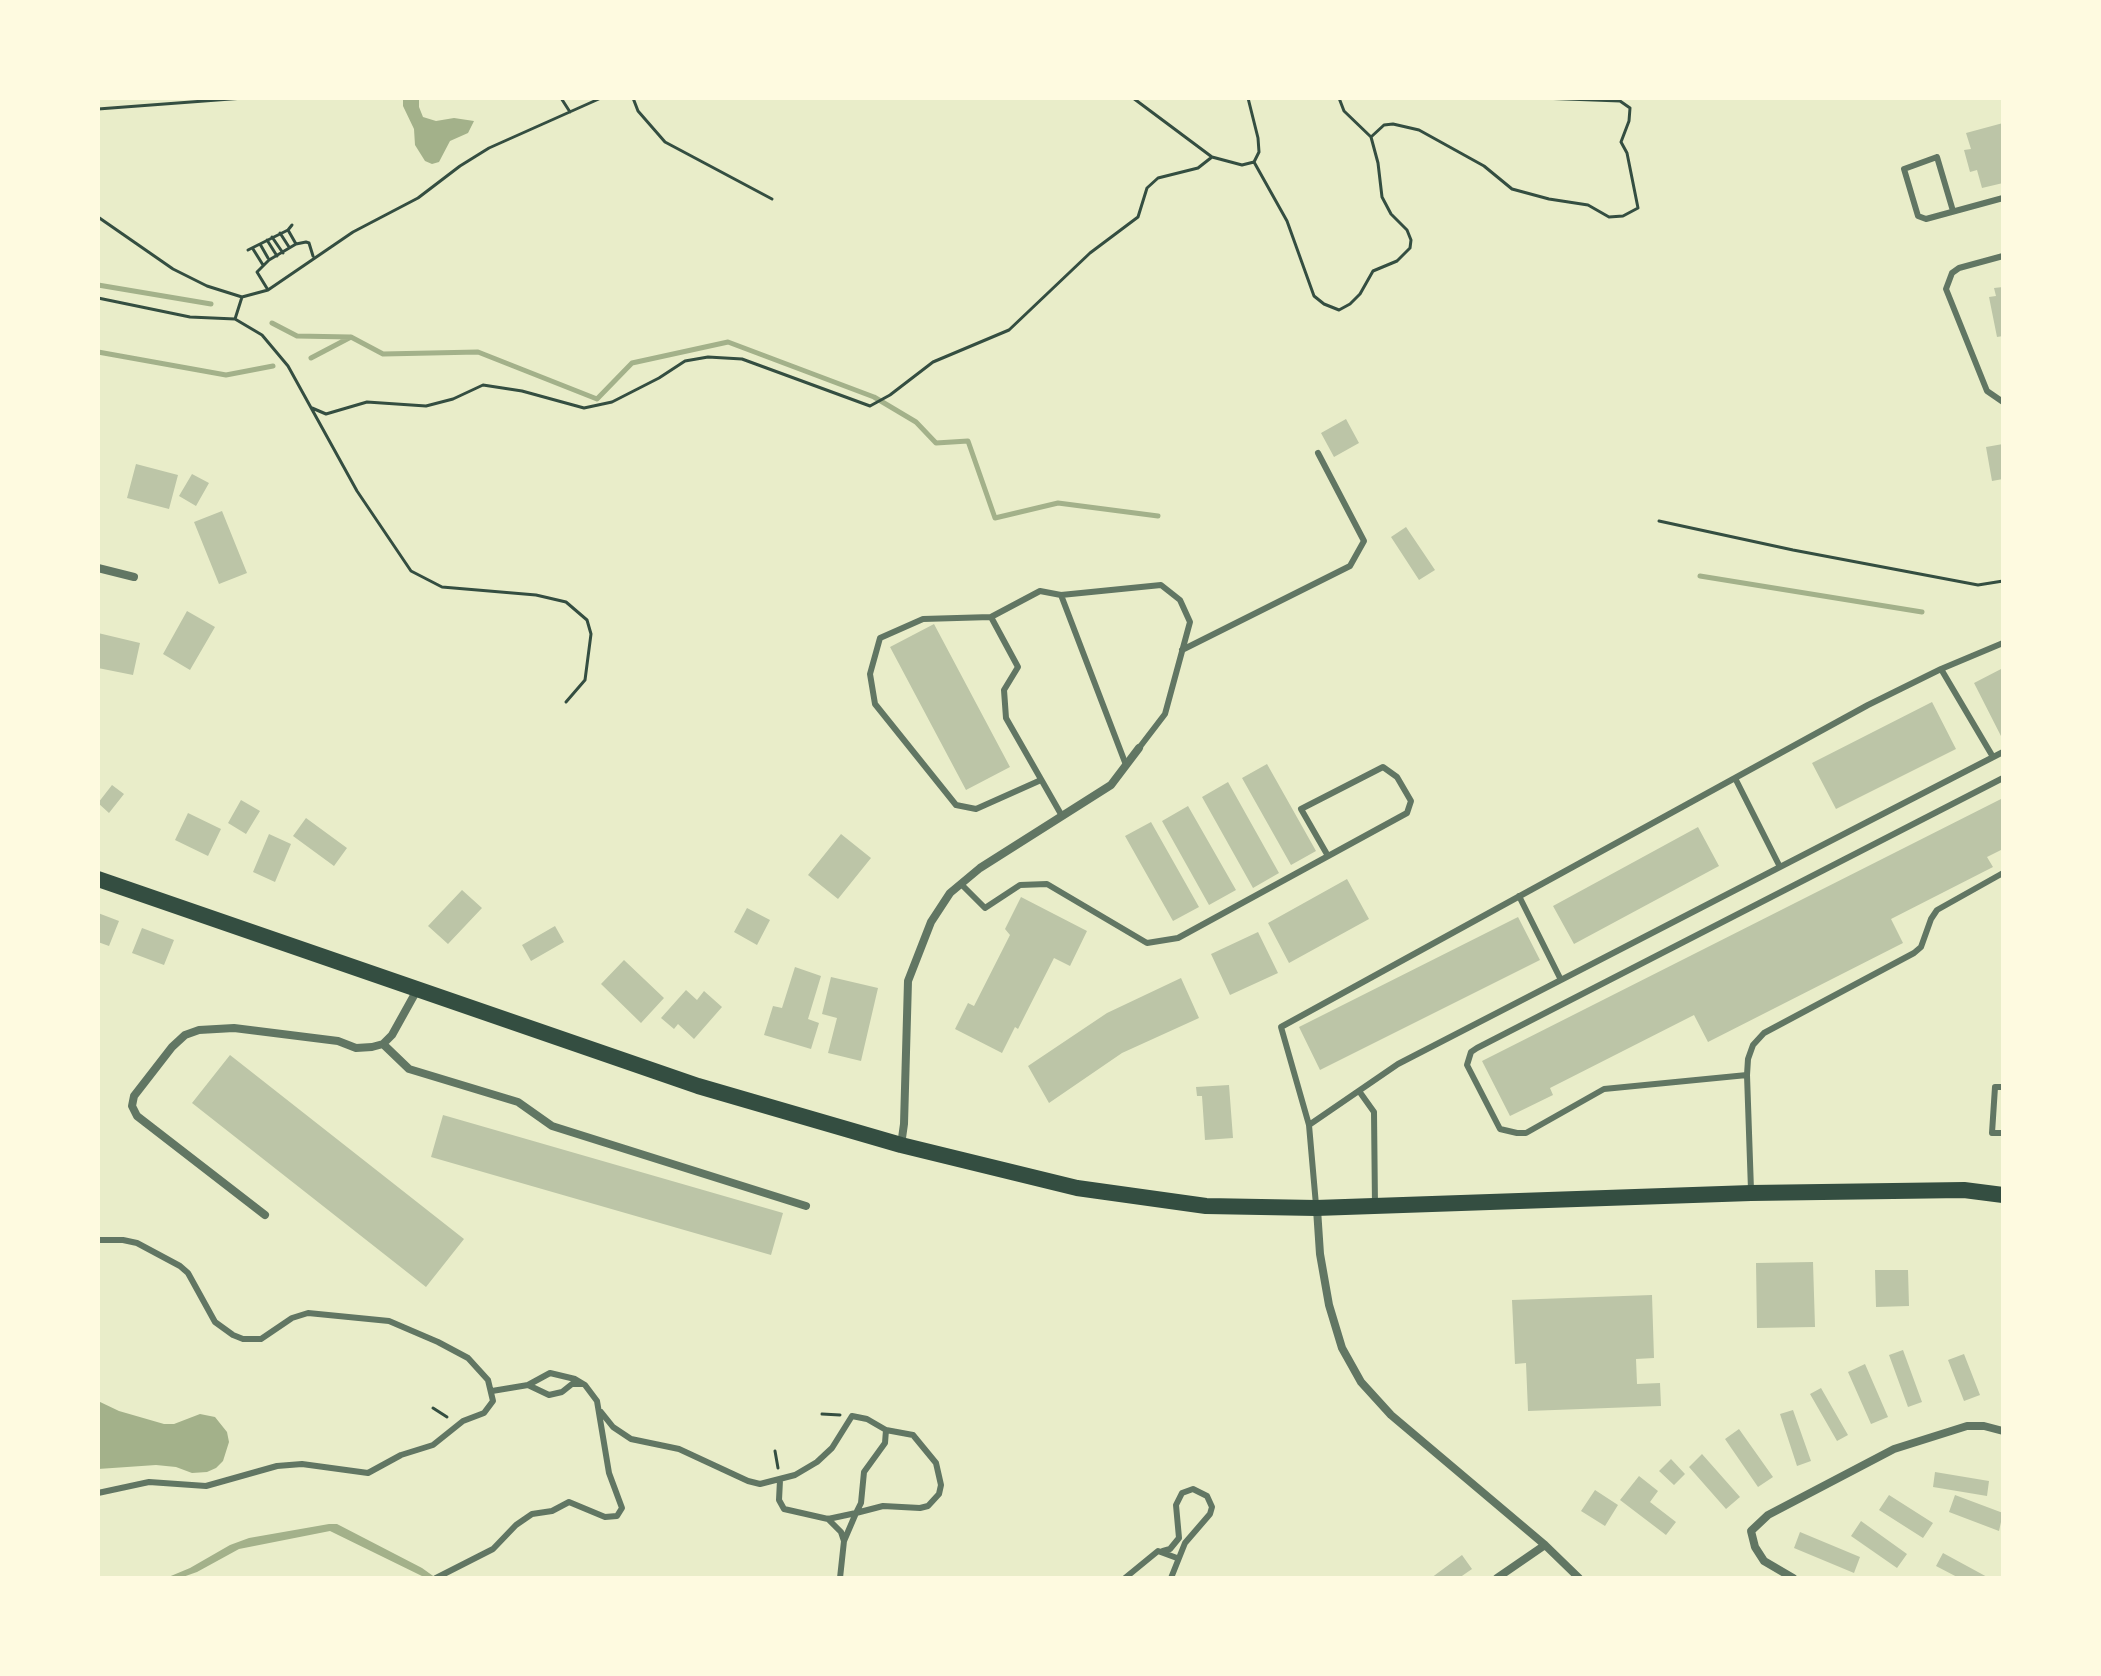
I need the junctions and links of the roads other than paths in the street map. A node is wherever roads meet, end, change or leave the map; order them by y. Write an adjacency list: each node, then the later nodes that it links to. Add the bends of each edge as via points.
1 (2003, 198): 2 (lane)
2 (1953, 211): 2 (lane, via 1926,219 1918,216 1904,169 1937,157)
3 (2003, 256): 4 (lane, via 1959,268 1946,289 1987,391)
4 (2003, 402)
5 (1318, 453): 11 (lane, via 1364,541 1350,566)
6 (98, 568): 7 (street)
7 (134, 577)
8 (1061, 595): 9 (lane, via 1040,591); 11 (lane, via 1161,585 1180,600 1190,622); 16 (lane)
9 (991, 617): 19 (lane, via 1018,667 1004,690 1006,718); 19 (lane, via 923,619 880,638 870,674 875,704 956,805 976,809)
10 (2003, 643): 12 (lane)
11 (1182, 650): 13 (lane, via 1165,714)
12 (1941, 669): 15 (lane); 17 (lane)
13 (1139, 748): 16 (street)
14 (2003, 752): 15 (lane)
15 (1993, 757): 22 (lane)
16 (1126, 765): 20 (street, via 1111,785)
17 (1735, 778): 22 (lane); 26 (lane)
18 (2003, 778): 30 (lane, via 1477,1048 1467,1065 1500,1129 1517,1133 1526,1133 1604,1089)
19 (1041, 780): 20 (lane)
20 (1062, 816): 25 (street)
21 (1328, 856): 21 (lane, via 1407,813 1411,801 1397,777 1383,767 1301,809); 25 (lane, via 1178,938 1147,943 1047,884 1020,885 985,908)
22 (1780, 867): 27 (lane)
23 (2003, 873): 30 (lane, via 1937,910 1914,953 1764,1033 1753,1045)
24 (98, 879): 28 (main road)
25 (961, 884): 35 (street, via 931,922 908,981)
26 (1519, 896): 27 (lane); 33 (lane, via 1281,1027)
27 (1561, 980): 32 (lane, via 1398,1064)
28 (418, 989): 29 (street); 35 (main road, via 698,1086)
29 (383, 1044): 40 (street, via 409,1069 518,1102 552,1126); 43 (street, via 356,1048 234,1028 199,1030 172,1047 134,1096 137,1116)
30 (1747, 1075): 38 (lane)
31 (2003, 1087): 34 (lane, via 1995,1087 1992,1133)
32 (1359, 1091): 33 (lane); 41 (lane, via 1374,1112)
33 (1309, 1125): 42 (lane)
34 (2003, 1133)
35 (901, 1145): 42 (main road, via 1077,1188 1206,1206)
36 (2003, 1182): 37 (main road)
37 (1964, 1190): 38 (main road); 39 (main road)
38 (1751, 1193): 41 (main road)
39 (2003, 1195)
40 (806, 1206)
41 (1375, 1206): 42 (main road)
42 (1316, 1208): 56 (street, via 1329,1305 1342,1348 1361,1382 1391,1415)
43 (265, 1215)
44 (98, 1240): 47 (lane, via 137,1243 180,1266 215,1322 243,1339 261,1339 308,1313 389,1321 468,1358)
45 (528, 1385): 46 (lane, via 550,1373); 46 (lane, via 549,1395 572,1384); 47 (lane)
46 (585, 1385): 48 (lane)
47 (492, 1391): 52 (lane, via 493,1401 484,1413 454,1427 433,1445 368,1473 302,1464 206,1486 149,1482)
48 (601, 1412): 51 (lane, via 631,1439 679,1449 748,1481); 59 (lane, via 620,1513 605,1517 574,1502 564,1503 524,1518 493,1549)
49 (886, 1430): 51 (lane, via 852,1416 817,1462); 53 (lane, via 885,1443 864,1472); 53 (lane, via 918,1440 936,1463 939,1494 920,1508 883,1506)
50 (2003, 1431): 65 (street, via 1967,1426 1894,1449 1768,1515 1751,1531 1755,1547 1764,1561)
51 (780, 1480): 54 (lane, via 784,1509)
52 (98, 1493)
53 (856, 1513): 54 (lane); 55 (lane)
54 (828, 1519): 55 (lane)
55 (844, 1541): 60 (lane)
56 (1545, 1545): 63 (street); 64 (street)
57 (1163, 1551): 58 (lane); 58 (lane, via 1179,1538 1178,1499 1187,1489 1200,1492 1211,1502 1210,1514); 61 (lane)
58 (1177, 1558): 62 (lane)
59 (439, 1576)
60 (840, 1578)
61 (1125, 1578)
62 (1171, 1578)
63 (1497, 1578)
64 (1579, 1578)
65 (1793, 1578)

